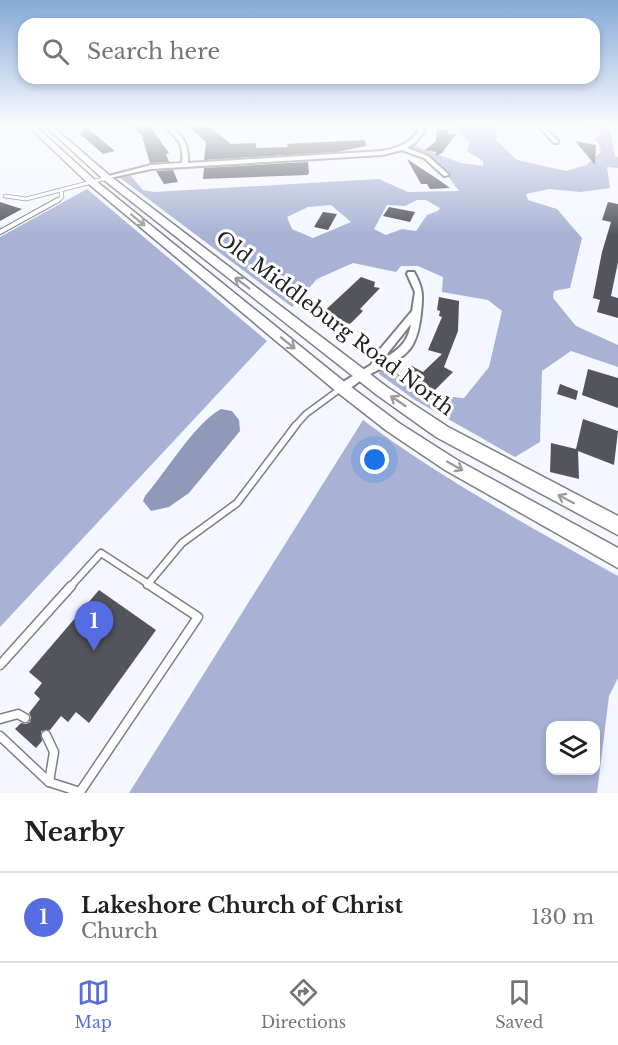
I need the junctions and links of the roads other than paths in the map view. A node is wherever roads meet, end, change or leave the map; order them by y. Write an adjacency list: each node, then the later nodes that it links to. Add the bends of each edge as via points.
1 (71, 162): 9 (main road, Old Middleburg Road North)
2 (89, 162): 8 (main road, Old Middleburg Road North)
3 (185, 162): 6 (street)
4 (240, 162): 6 (street)
5 (432, 162): 7 (street)
6 (185, 165): 8 (street, via 151,167)
7 (446, 175)
8 (107, 178): 9 (lane); 13 (main road, Old Middleburg Road North)
9 (93, 183): 10 (lane); 14 (main road, Old Middleburg Road North, one-way to 14)
10 (61, 191): 11 (lane, via 26,199); 12 (lane, via 62,196 52,205)
11 (5, 196)
12 (0, 232)
13 (204, 254): 14 (main road); 18 (main road, Old Middleburg Road North, one-way to 13)
14 (189, 261): 19 (main road, Old Middleburg Road North, one-way to 19)
15 (411, 274): 16 (street, via 418,292)
16 (416, 312): 17 (street, via 379,356); 17 (street, via 414,334 408,346)
17 (375, 367): 18 (street)
18 (360, 375): 19 (street); 20 (main road, Old Middleburg Road North, one-way to 18, via 442,432)
19 (342, 388): 21 (main road, Old Middleburg Road North, one-way to 21, via 451,465); 22 (lane, via 306,414 237,503 182,543)
20 (618, 526)
21 (618, 558)
22 (147, 585): 23 (lane, via 100,553); 28 (lane, via 198,617 80,792)
23 (0, 665)
24 (25, 718): 25 (lane, via 18,714)
25 (0, 719)
26 (46, 735): 28 (lane, via 53,742 55,758)
27 (0, 736): 28 (lane)
28 (49, 782)

